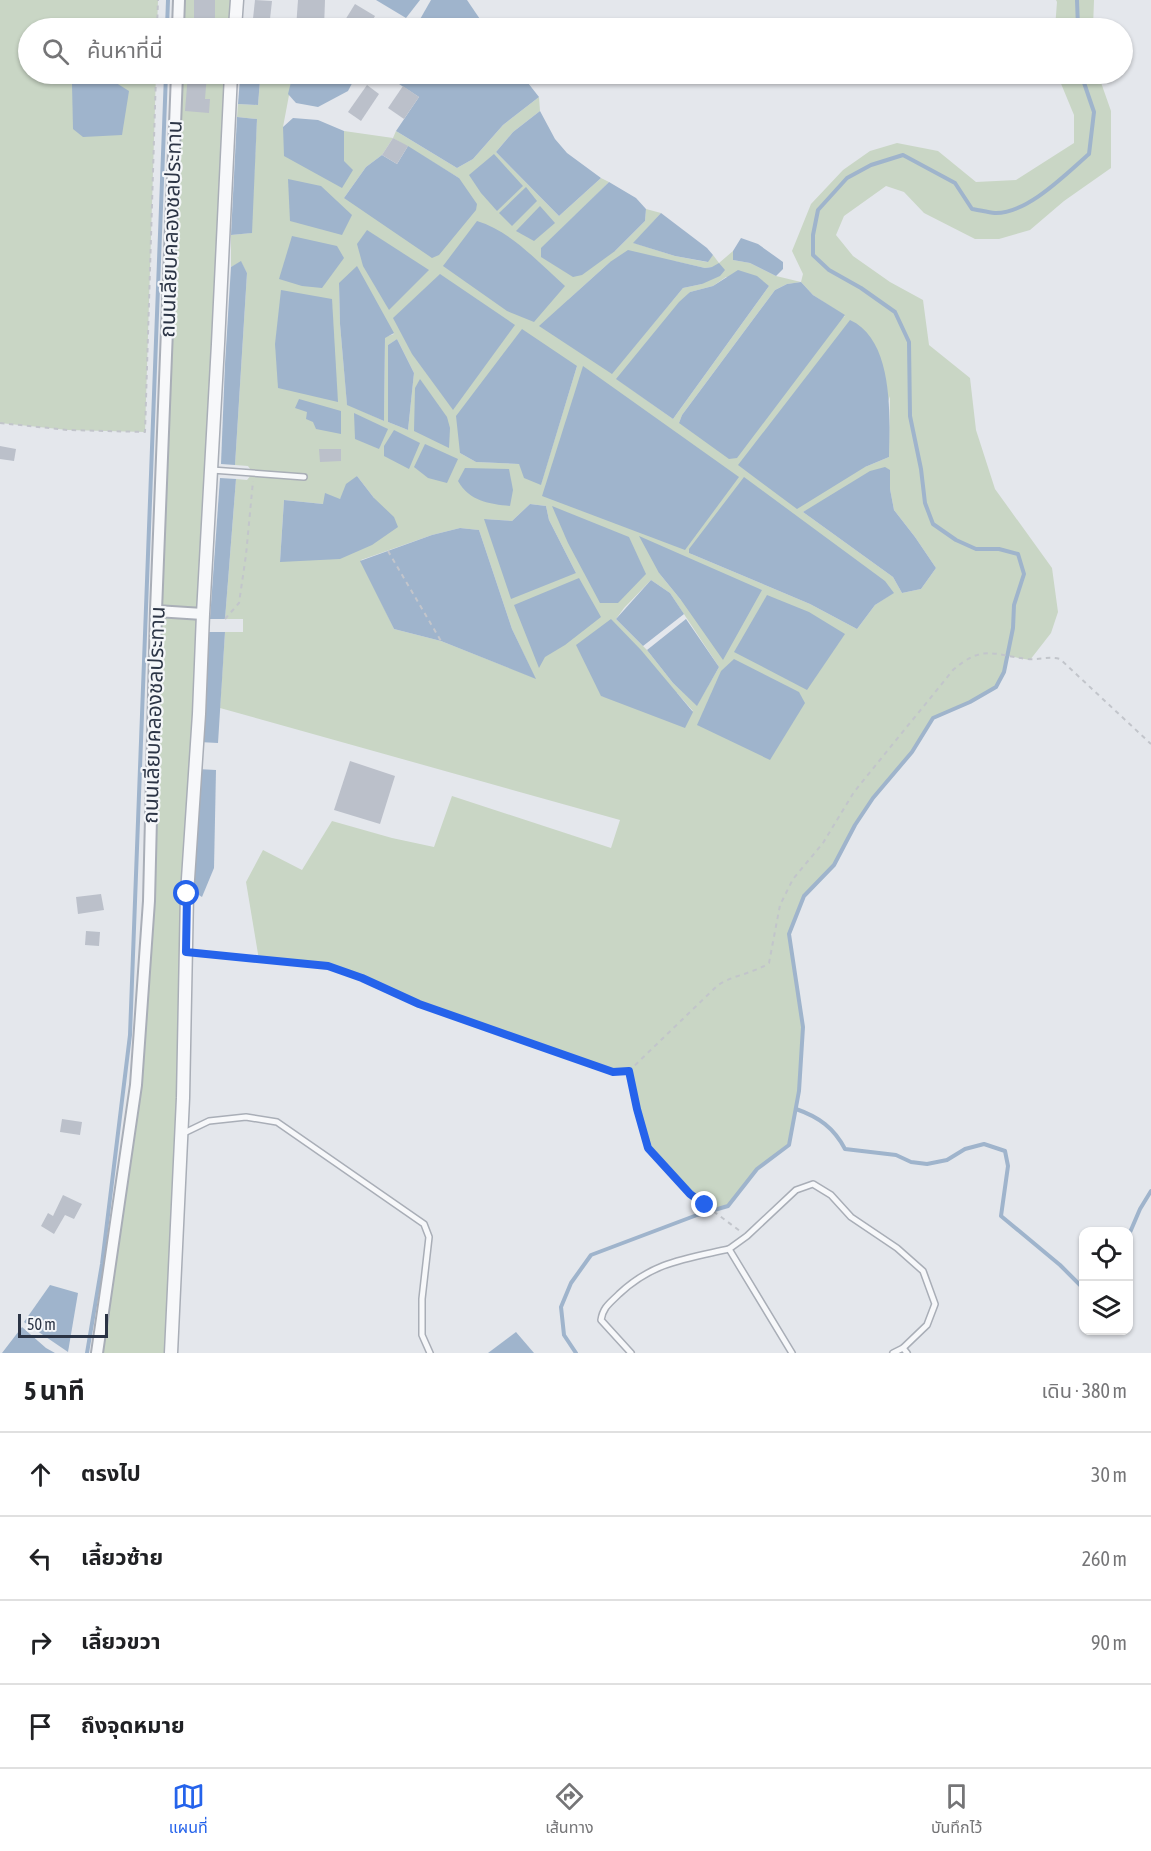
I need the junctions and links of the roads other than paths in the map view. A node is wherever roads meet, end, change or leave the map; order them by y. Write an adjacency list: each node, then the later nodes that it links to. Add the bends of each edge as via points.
1 (179, 0): 3 (street)
2 (237, 0): 4 (street)
3 (178, 18)
4 (236, 18)
5 (177, 84): 9 (street, ถนนเลียบคลองชลประทาน)
6 (231, 84): 7 (street)
7 (210, 470): 8 (lane); 10 (street)
8 (304, 477)
9 (156, 611): 10 (street); 14 (street, ถนนเลียบคลองชลประทาน, via 148,901 136,1085)
10 (203, 614): 11 (street, via 187,894)
11 (181, 1135): 15 (street); 16 (lane, via 209,1121 246,1117 277,1122 424,1224 429,1237 422,1335)
12 (729, 1249): 13 (lane, via 796,1190 813,1184 923,1271 935,1304 927,1325); 17 (lane, via 664,1264 632,1282 603,1310 601,1320); 18 (lane)
13 (905, 1351): 19 (lane)
14 (97, 1353)
15 (171, 1353)
16 (429, 1353)
17 (631, 1353)
18 (792, 1353)
19 (893, 1353)

